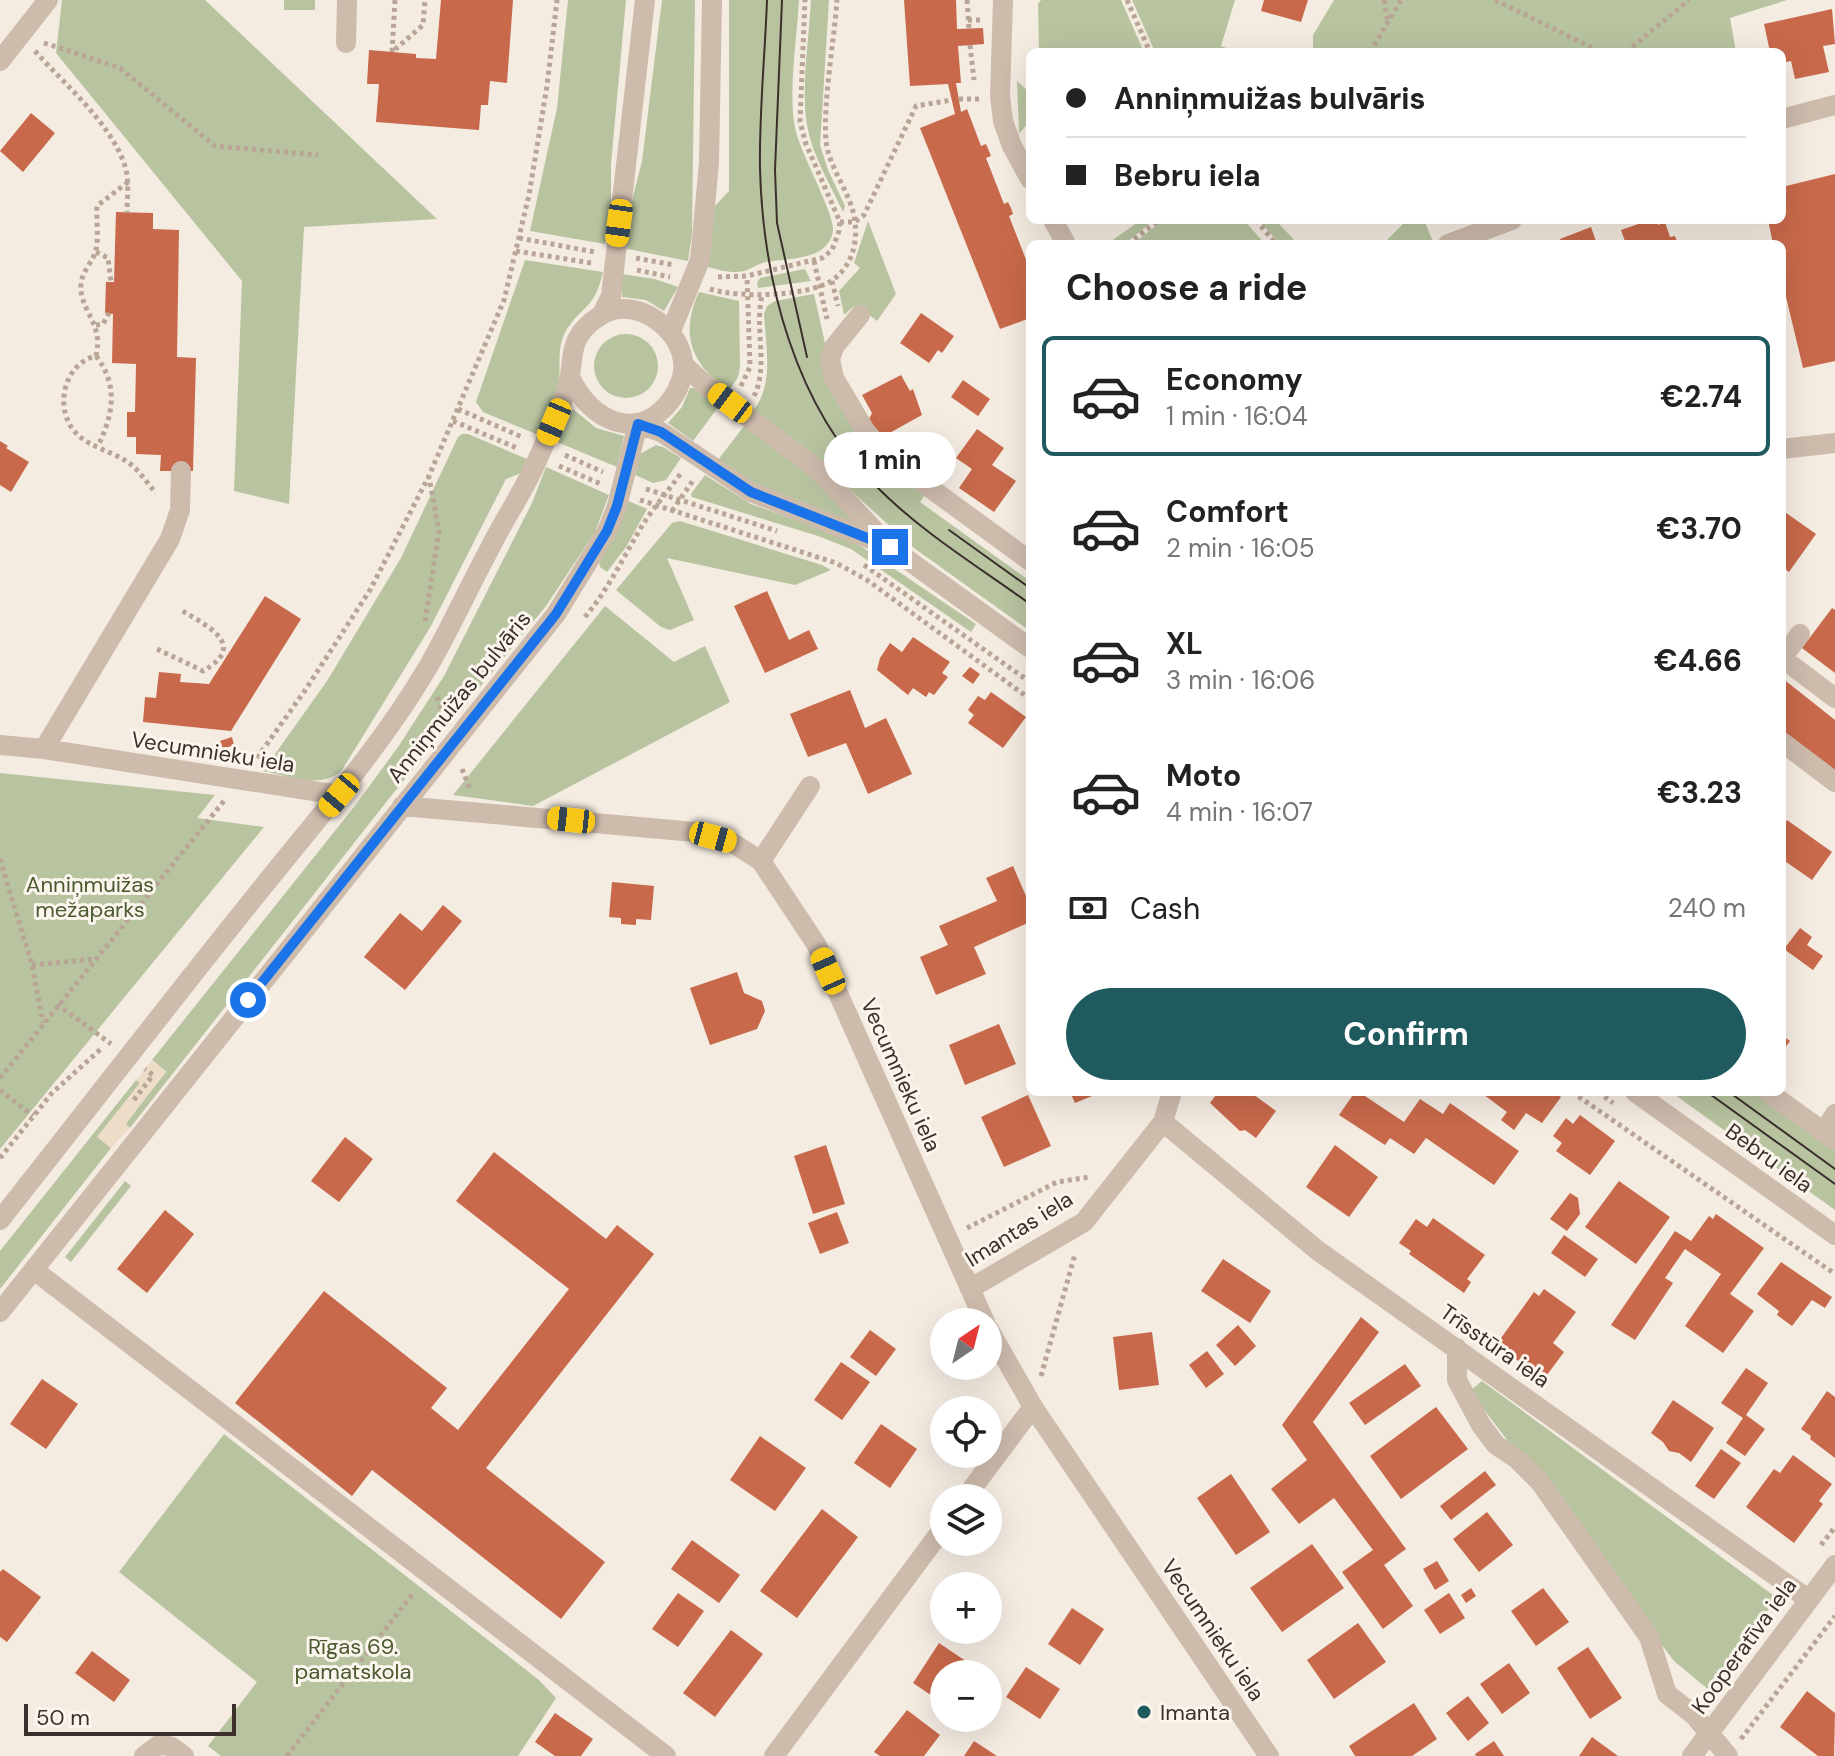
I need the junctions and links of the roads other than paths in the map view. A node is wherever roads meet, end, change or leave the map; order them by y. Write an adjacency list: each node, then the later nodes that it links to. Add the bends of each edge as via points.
1 (48, 0): 7 (street)
2 (347, 0): 6 (street)
3 (645, 0): 13 (street, Anniņmuižas bulvāris, via 611,296)
4 (712, 0): 15 (street, via 709,163 700,260)
5 (1003, 0): 10 (street, via 1003,121)
6 (346, 43)
7 (0, 61)
8 (1835, 105): 9 (street)
9 (1786, 118)
10 (1026, 172)
11 (1501, 224): 12 (street)
12 (1459, 240)
13 (602, 314): 15 (street, via 629,310); 17 (street, Anniņmuižas bulvāris, via 575,342)
14 (860, 315): 23 (street, via 830,359 834,378 854,413 883,453)
15 (671, 331): 16 (street)
16 (684, 365): 18 (street, via 675,395 661,412); 22 (street, via 817,469)
17 (570, 377): 18 (street, via 595,414); 34 (street, Anniņmuižas bulvāris, via 541,452 428,667)
18 (638, 424): 22 (street, via 661,432 751,492); 35 (street, Anniņmuižas bulvāris, via 607,531 556,614)
19 (1835, 443): 20 (street)
20 (1786, 449)
21 (181, 471): 31 (street, via 180,510 170,539)
22 (890, 547): 25 (street)
23 (1026, 558)
24 (1800, 634): 26 (street)
25 (1026, 645)
26 (1786, 653)
27 (1786, 661): 28 (street)
28 (1835, 698)
29 (0, 745): 31 (street, Vecumnieku iela)
30 (1786, 745): 32 (street)
31 (44, 749): 34 (street, Vecumnieku iela)
32 (1835, 782)
33 (810, 786): 36 (street)
34 (339, 795): 43 (street, Anniņmuižas bulvāris)
35 (402, 806): 36 (street, Vecumnieku iela, via 695,832 731,842); 45 (street, Anniņmuižas bulvāris)
36 (761, 861): 46 (street, Vecumnieku iela, via 816,944)
37 (1171, 1096): 41 (street, Imantas iela)
38 (1641, 1096): 44 (street, Bebru iela)
39 (1774, 1096): 42 (street)
40 (1835, 1114): 42 (street)
41 (1163, 1122): 46 (street, Imantas iela, via 1084,1222); 49 (street, Trīsstūra iela, via 1317,1250)
42 (1829, 1136)
43 (0, 1220)
44 (1835, 1235)
45 (34, 1270): 48 (street, Anniņmuižas bulvāris); 60 (street)
46 (971, 1288): 47 (street, Vecumnieku iela)
47 (979, 1308)
48 (0, 1312)
49 (1457, 1348): 55 (street, Trīsstūra iela); 56 (street, via 1457,1380 1481,1425 1540,1482 1649,1637 1667,1694)
50 (1002, 1353): 51 (street, Vecumnieku iela)
51 (1033, 1407): 52 (street); 62 (street, Vecumnieku iela)
52 (975, 1484)
53 (930, 1546): 61 (street)
54 (1835, 1565): 55 (street, Kooperatīva iela)
55 (1808, 1599): 56 (street, Kooperatīva iela)
56 (1709, 1733): 57 (street); 63 (street, Kooperatīva iela)
57 (1733, 1750)
58 (144, 1756): 59 (street, via 160,1744)
59 (184, 1756)
60 (666, 1756)
61 (774, 1756)
62 (1269, 1756)
63 (1692, 1756)

